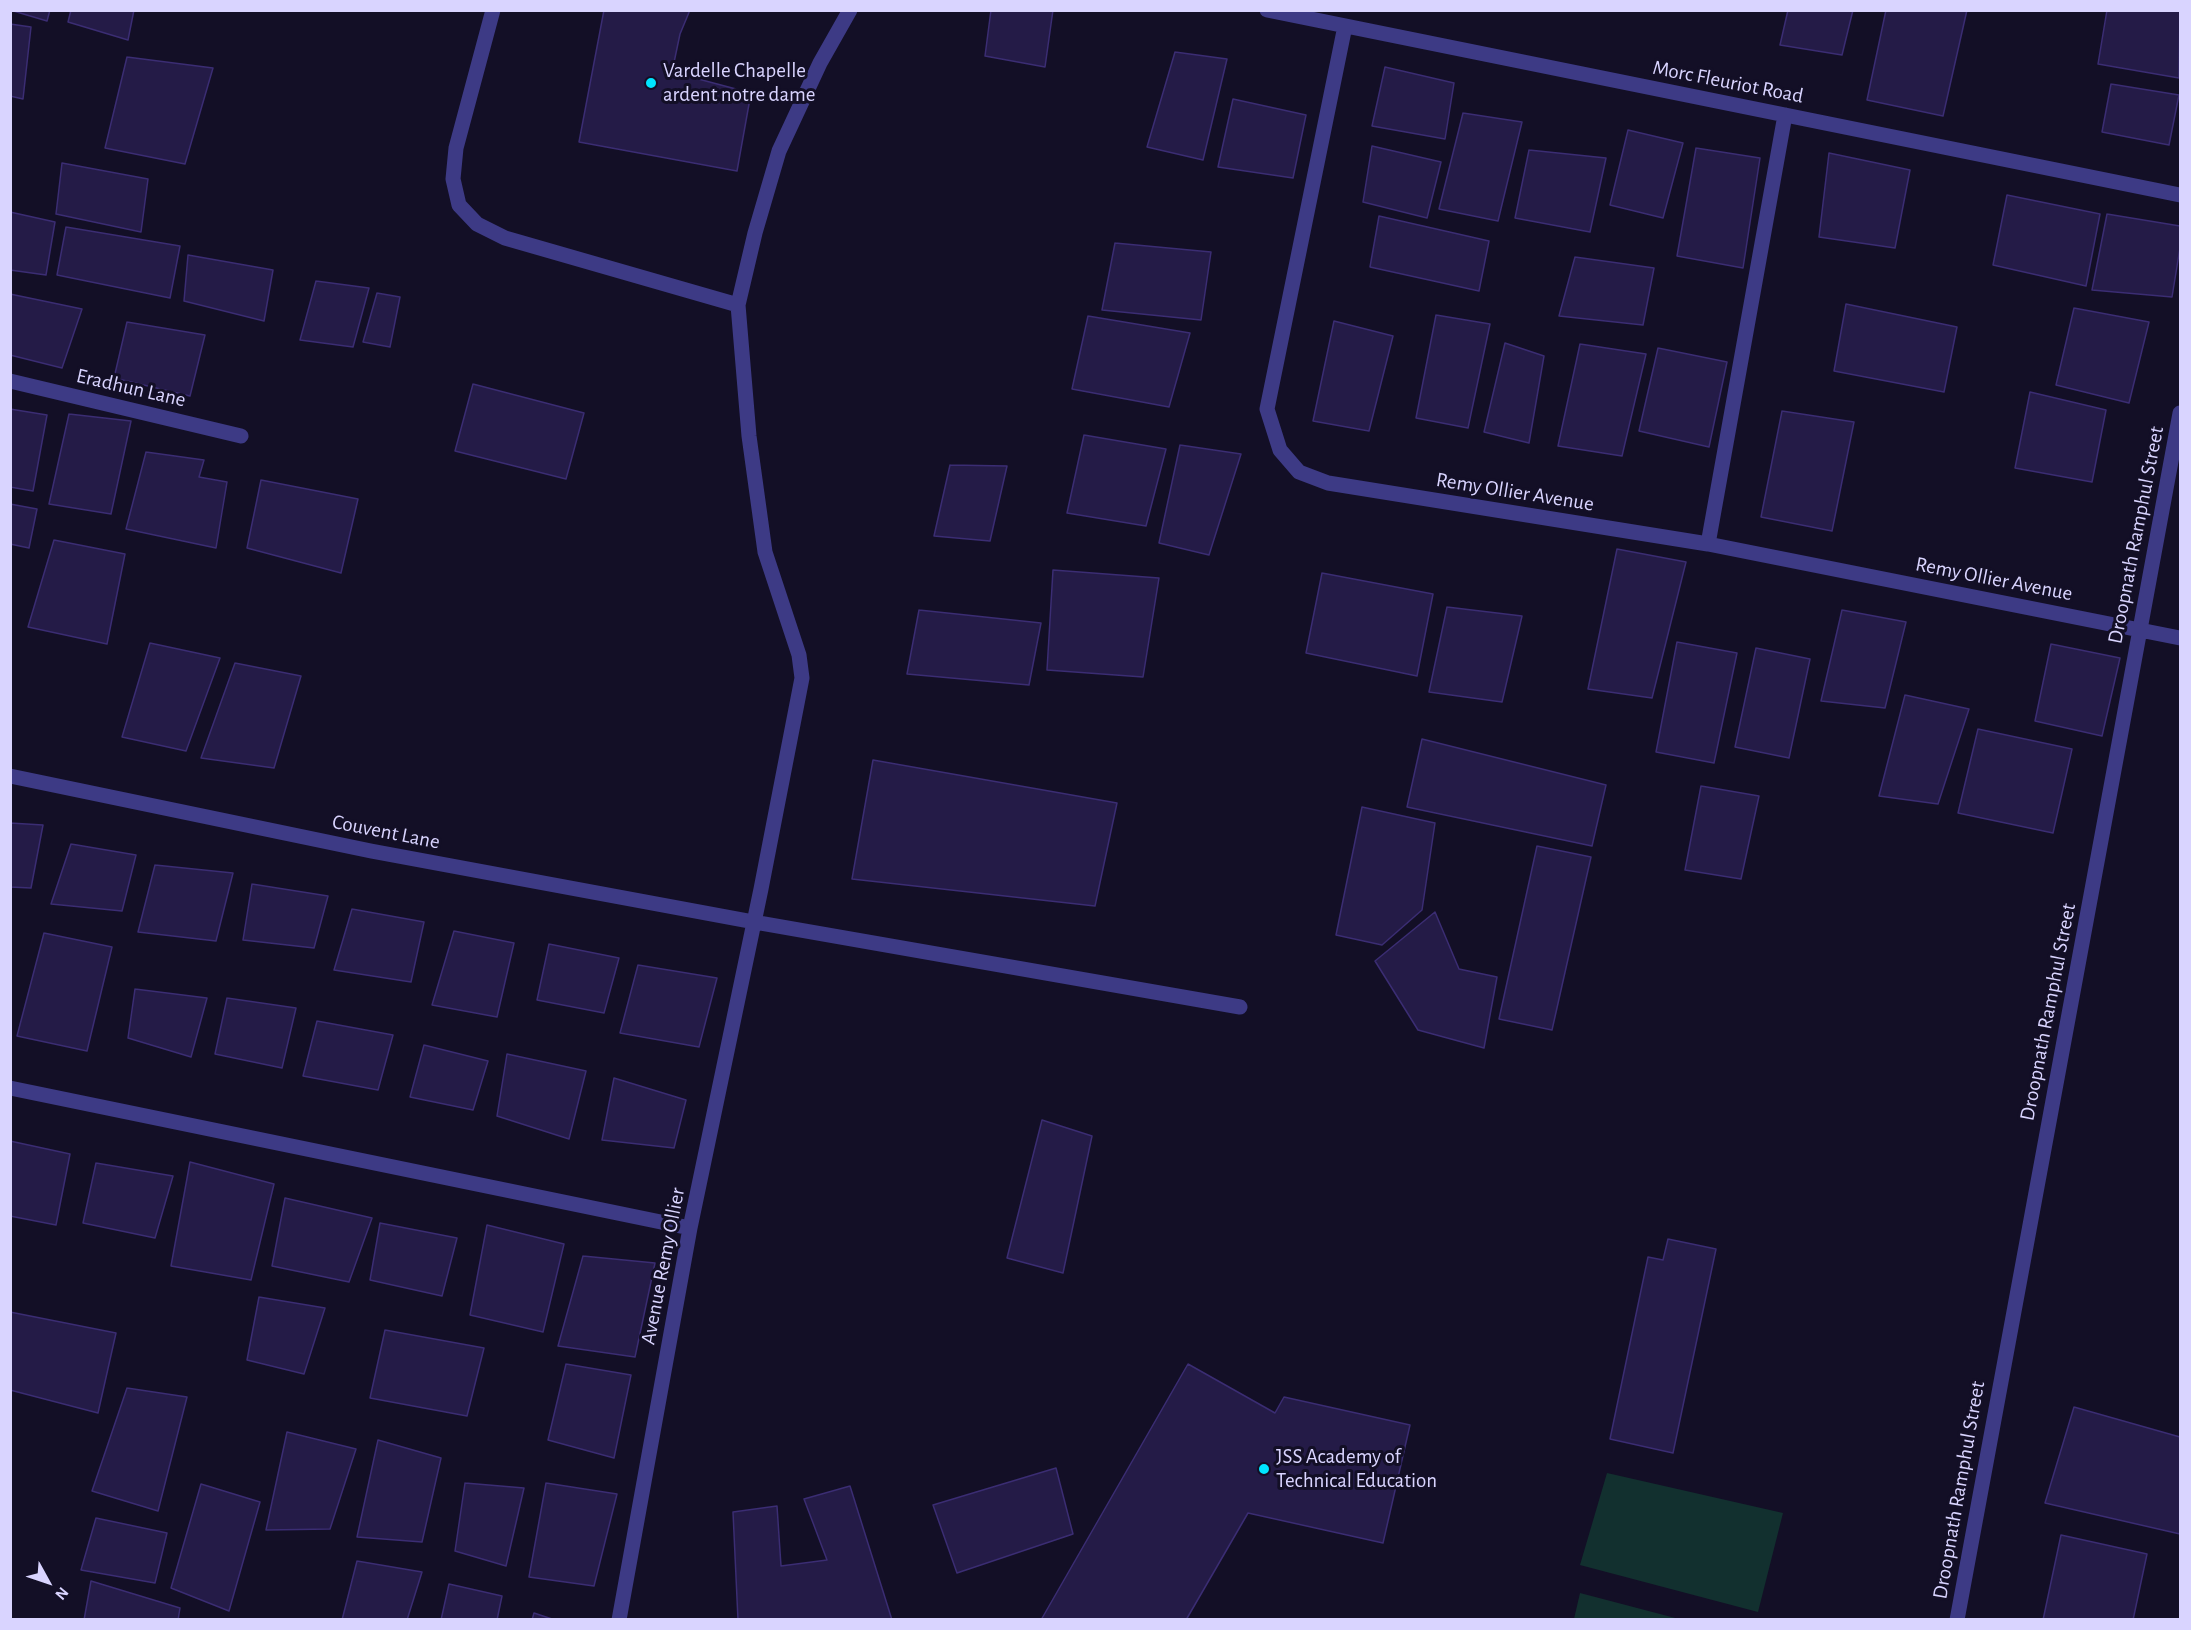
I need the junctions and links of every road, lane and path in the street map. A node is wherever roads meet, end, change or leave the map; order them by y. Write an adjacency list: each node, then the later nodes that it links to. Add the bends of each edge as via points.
1 (493, 10): 7 (street, via 456,148 453,178 459,205 477,224 505,238)
2 (850, 10): 7 (street, Avenue Remy Ollier, via 779,150)
3 (1267, 10): 4 (street, Morc Fleuriot Road)
4 (1345, 26): 5 (street, Morc Fleuriot Road); 11 (street, Remy Ollier Avenue, via 1267,409 1280,450 1299,471 1328,483)
5 (1785, 115): 6 (street, Morc Fleuriot Road); 11 (street)
6 (2181, 195)
7 (738, 305): 15 (street, Avenue Remy Ollier, via 749,436 765,552 799,655 801,678)
8 (10, 381): 10 (street, Eradhun Lane)
9 (2181, 413): 12 (street, Droopnath Ramphul Street)
10 (241, 436)
11 (1708, 544): 12 (street, Remy Ollier Avenue)
12 (2140, 629): 13 (street, Remy Ollier Avenue); 20 (street, Droopnath Ramphul Street)
13 (2181, 638)
14 (10, 776): 15 (street, Couvent Lane, via 371,851)
15 (754, 922): 16 (street, Couvent Lane); 18 (street, Avenue Remy Ollier)
16 (1240, 1007)
17 (10, 1088): 18 (street)
18 (690, 1228): 19 (street, Avenue Remy Ollier)
19 (619, 1620)
20 (1957, 1620)

